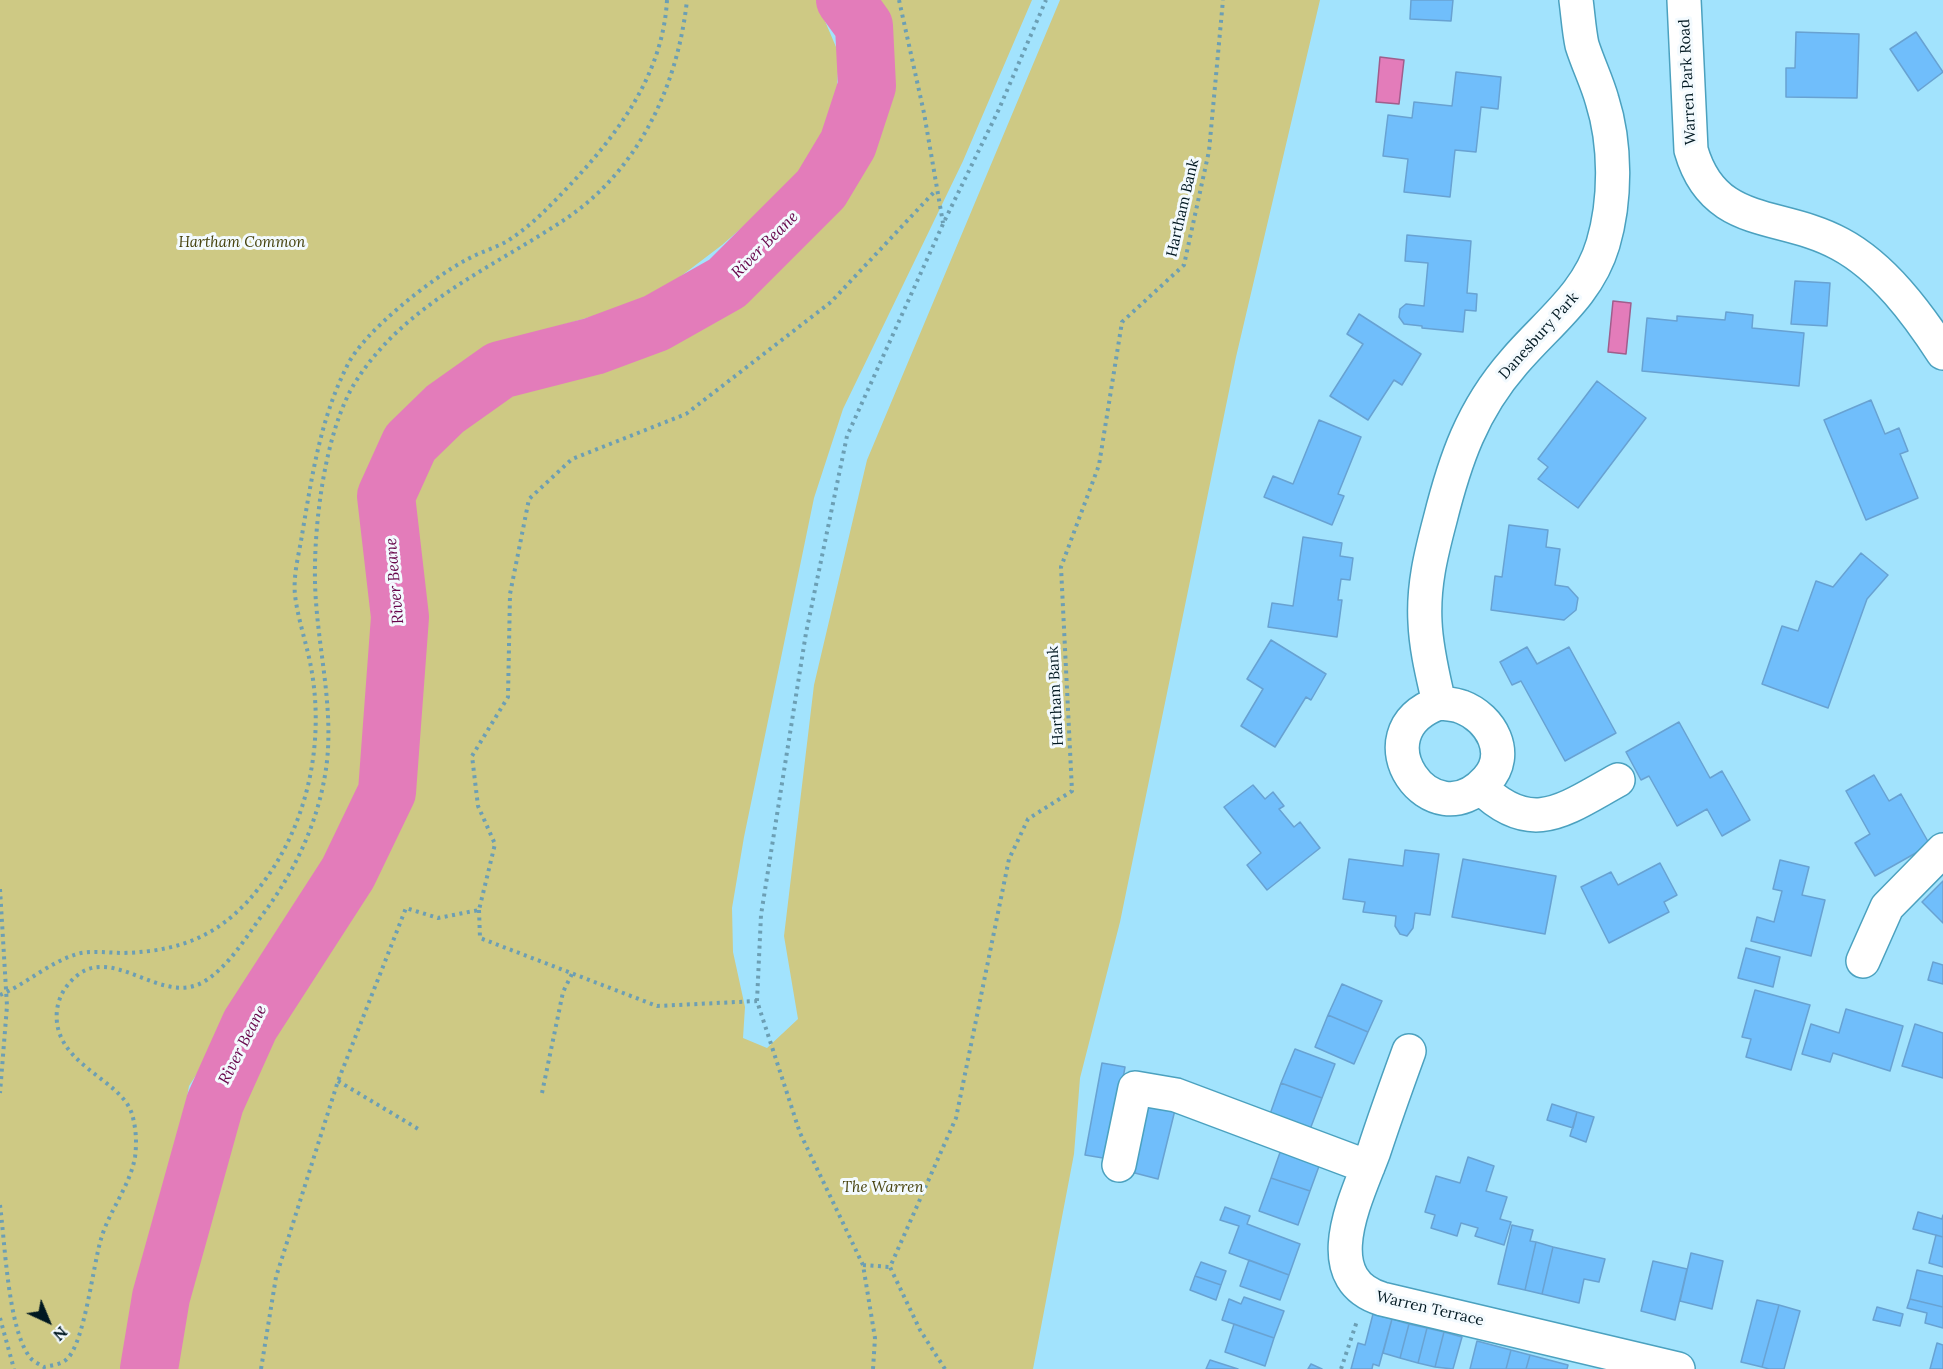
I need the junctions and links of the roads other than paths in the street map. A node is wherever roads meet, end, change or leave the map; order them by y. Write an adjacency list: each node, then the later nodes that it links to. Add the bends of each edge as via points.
1 (1576, 0): 4 (street, Danesbury Park, via 1582,44 1603,101 1611,139 1609,214 1594,268 1577,295 1494,388 1474,418 1455,461 1426,576 1425,623)
2 (1684, 0): 3 (street, Warren Park Road, via 1691,150 1706,185 1716,197 1737,208 1841,244 1879,273)
3 (1943, 353)
4 (1439, 702): 6 (street, via 1462,706 1488,724 1496,739 1496,766); 6 (street, via 1424,708 1408,727 1401,747 1407,771 1425,792 1437,798 1469,795)
5 (1618, 780): 6 (street, via 1561,811 1545,814 1522,814 1505,808)
6 (1480, 787)
7 (1943, 850): 8 (street, via 1887,907)
8 (1863, 961)
9 (1409, 1051): 11 (street, Warren Terrace)
10 (1119, 1166): 11 (street, via 1135,1088 1176,1095)
11 (1368, 1167): 12 (street, Warren Terrace, via 1345,1240 1350,1273 1366,1294)
12 (1677, 1369)

